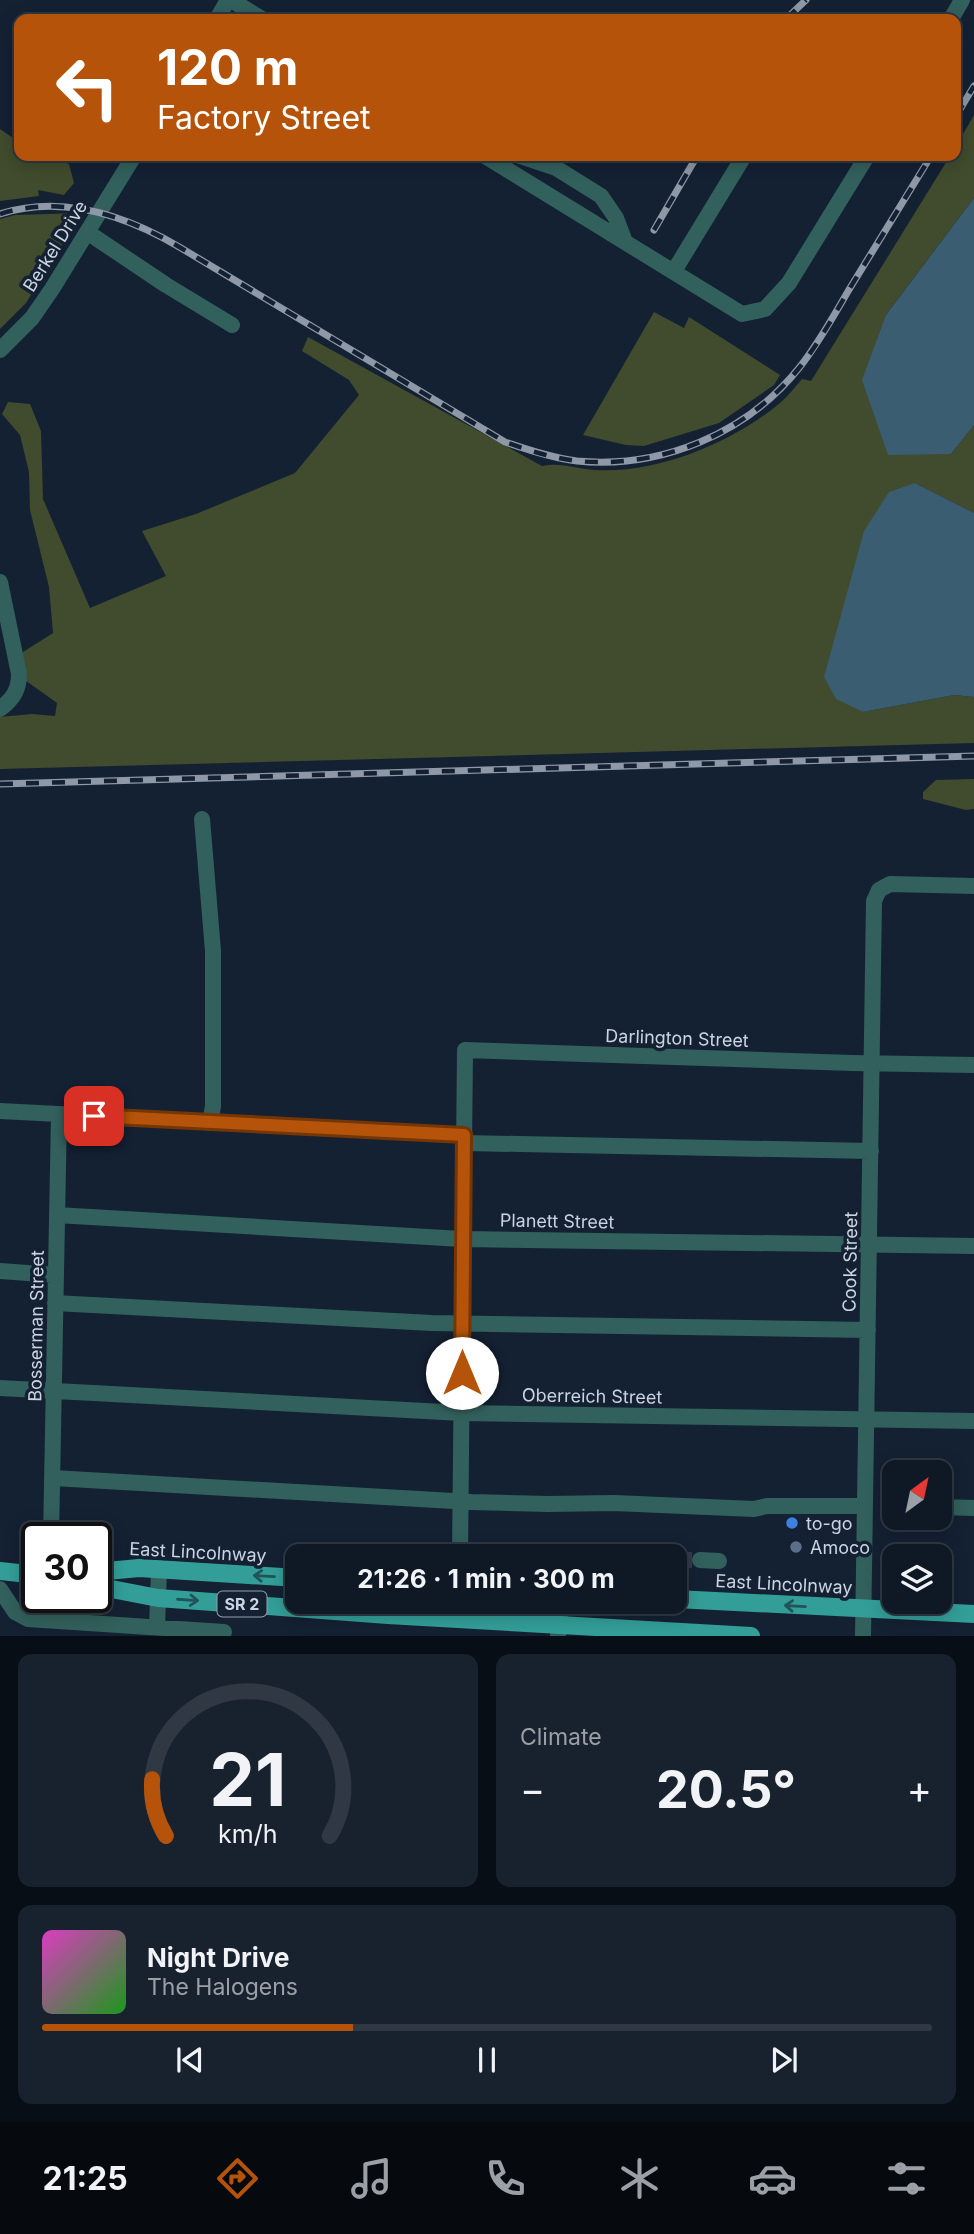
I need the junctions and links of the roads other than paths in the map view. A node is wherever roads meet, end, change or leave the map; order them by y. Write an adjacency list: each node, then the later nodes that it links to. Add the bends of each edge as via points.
1 (230, 0): 2 (street)
2 (254, 14)
3 (131, 161): 8 (street, Berkel Drive)
4 (493, 161): 9 (street)
5 (535, 161): 9 (street, via 556,168 601,196)
6 (741, 161): 10 (street)
7 (864, 161): 10 (street, via 789,283 765,309 741,314)
8 (87, 232): 11 (street); 12 (street, Berkel Drive, via 32,318)
9 (625, 242): 10 (street)
10 (674, 271)
11 (232, 325)
12 (0, 350)
13 (0, 582): 14 (street, via 19,684)
14 (0, 709)
15 (202, 819): 21 (street, via 212,951)
16 (974, 886): 17 (street, Cook Street, via 890,884 879,890 874,901)
17 (871, 1063): 18 (street, Darlington Street); 22 (street, Darlington Street, via 465,1050); 23 (street, Cook Street)
18 (974, 1065)
19 (0, 1111): 20 (street)
20 (59, 1114): 21 (street); 24 (street, Bosserman Street)
21 (210, 1123): 22 (street)
22 (464, 1139): 23 (street); 25 (street)
23 (871, 1151): 26 (street, Cook Street)
24 (57, 1215): 25 (street, Planett Street); 29 (street, Bosserman Street)
25 (462, 1239): 26 (street, Planett Street); 31 (street)
26 (869, 1244): 27 (street, Planett Street); 32 (street, Cook Street)
27 (974, 1246)
28 (0, 1271): 29 (street)
29 (55, 1275): 30 (street, Bosserman Street)
30 (55, 1303): 31 (street); 34 (street, Bosserman Street)
31 (462, 1323): 32 (street); 35 (street)
32 (868, 1330): 36 (street, Cook Street)
33 (0, 1388): 34 (street, Oberreich Street)
34 (54, 1390): 35 (street, Oberreich Street); 38 (street, Bosserman Street)
35 (462, 1413): 36 (street, Oberreich Street); 39 (street)
36 (866, 1419): 37 (street, Oberreich Street); 40 (street, Cook Street)
37 (974, 1420)
38 (53, 1478): 39 (street); 43 (street, Bosserman Street)
39 (461, 1501): 40 (street, via 754,1509); 44 (street)
40 (865, 1506): 57 (street, Cook Street)
41 (952, 1507): 42 (street)
42 (974, 1508)
43 (52, 1522)
44 (460, 1544)
45 (700, 1560): 46 (street)
46 (719, 1561)
47 (159, 1570): 49 (main road, East Lincolnway / SR 2); 51 (main road, East Lincolnway / SR 2, one-way to 47); 54 (street)
48 (0, 1571): 50 (main road)
49 (112, 1571)
50 (21, 1573)
51 (285, 1577)
52 (0, 1589): 62 (street, via 15,1612 28,1619)
53 (112, 1589): 54 (main road, SR 2)
54 (158, 1598): 56 (main road, SR 2, one-way to 56); 62 (street)
55 (687, 1600): 57 (main road, East Lincolnway, one-way to 55)
56 (285, 1607)
57 (863, 1609): 61 (main road, East Lincolnway); 68 (street, Cook Street)
58 (374, 1614): 59 (main road, SR 2, one-way to 59)
59 (402, 1614)
60 (478, 1614): 63 (main road, SR 2)
61 (974, 1614)
62 (157, 1627): 65 (street)
63 (558, 1630): 64 (main road, SR 2)
64 (595, 1631): 66 (main road, SR 2)
65 (224, 1632)
66 (676, 1633): 67 (main road, SR 2)
67 (751, 1636)
68 (863, 1636)

